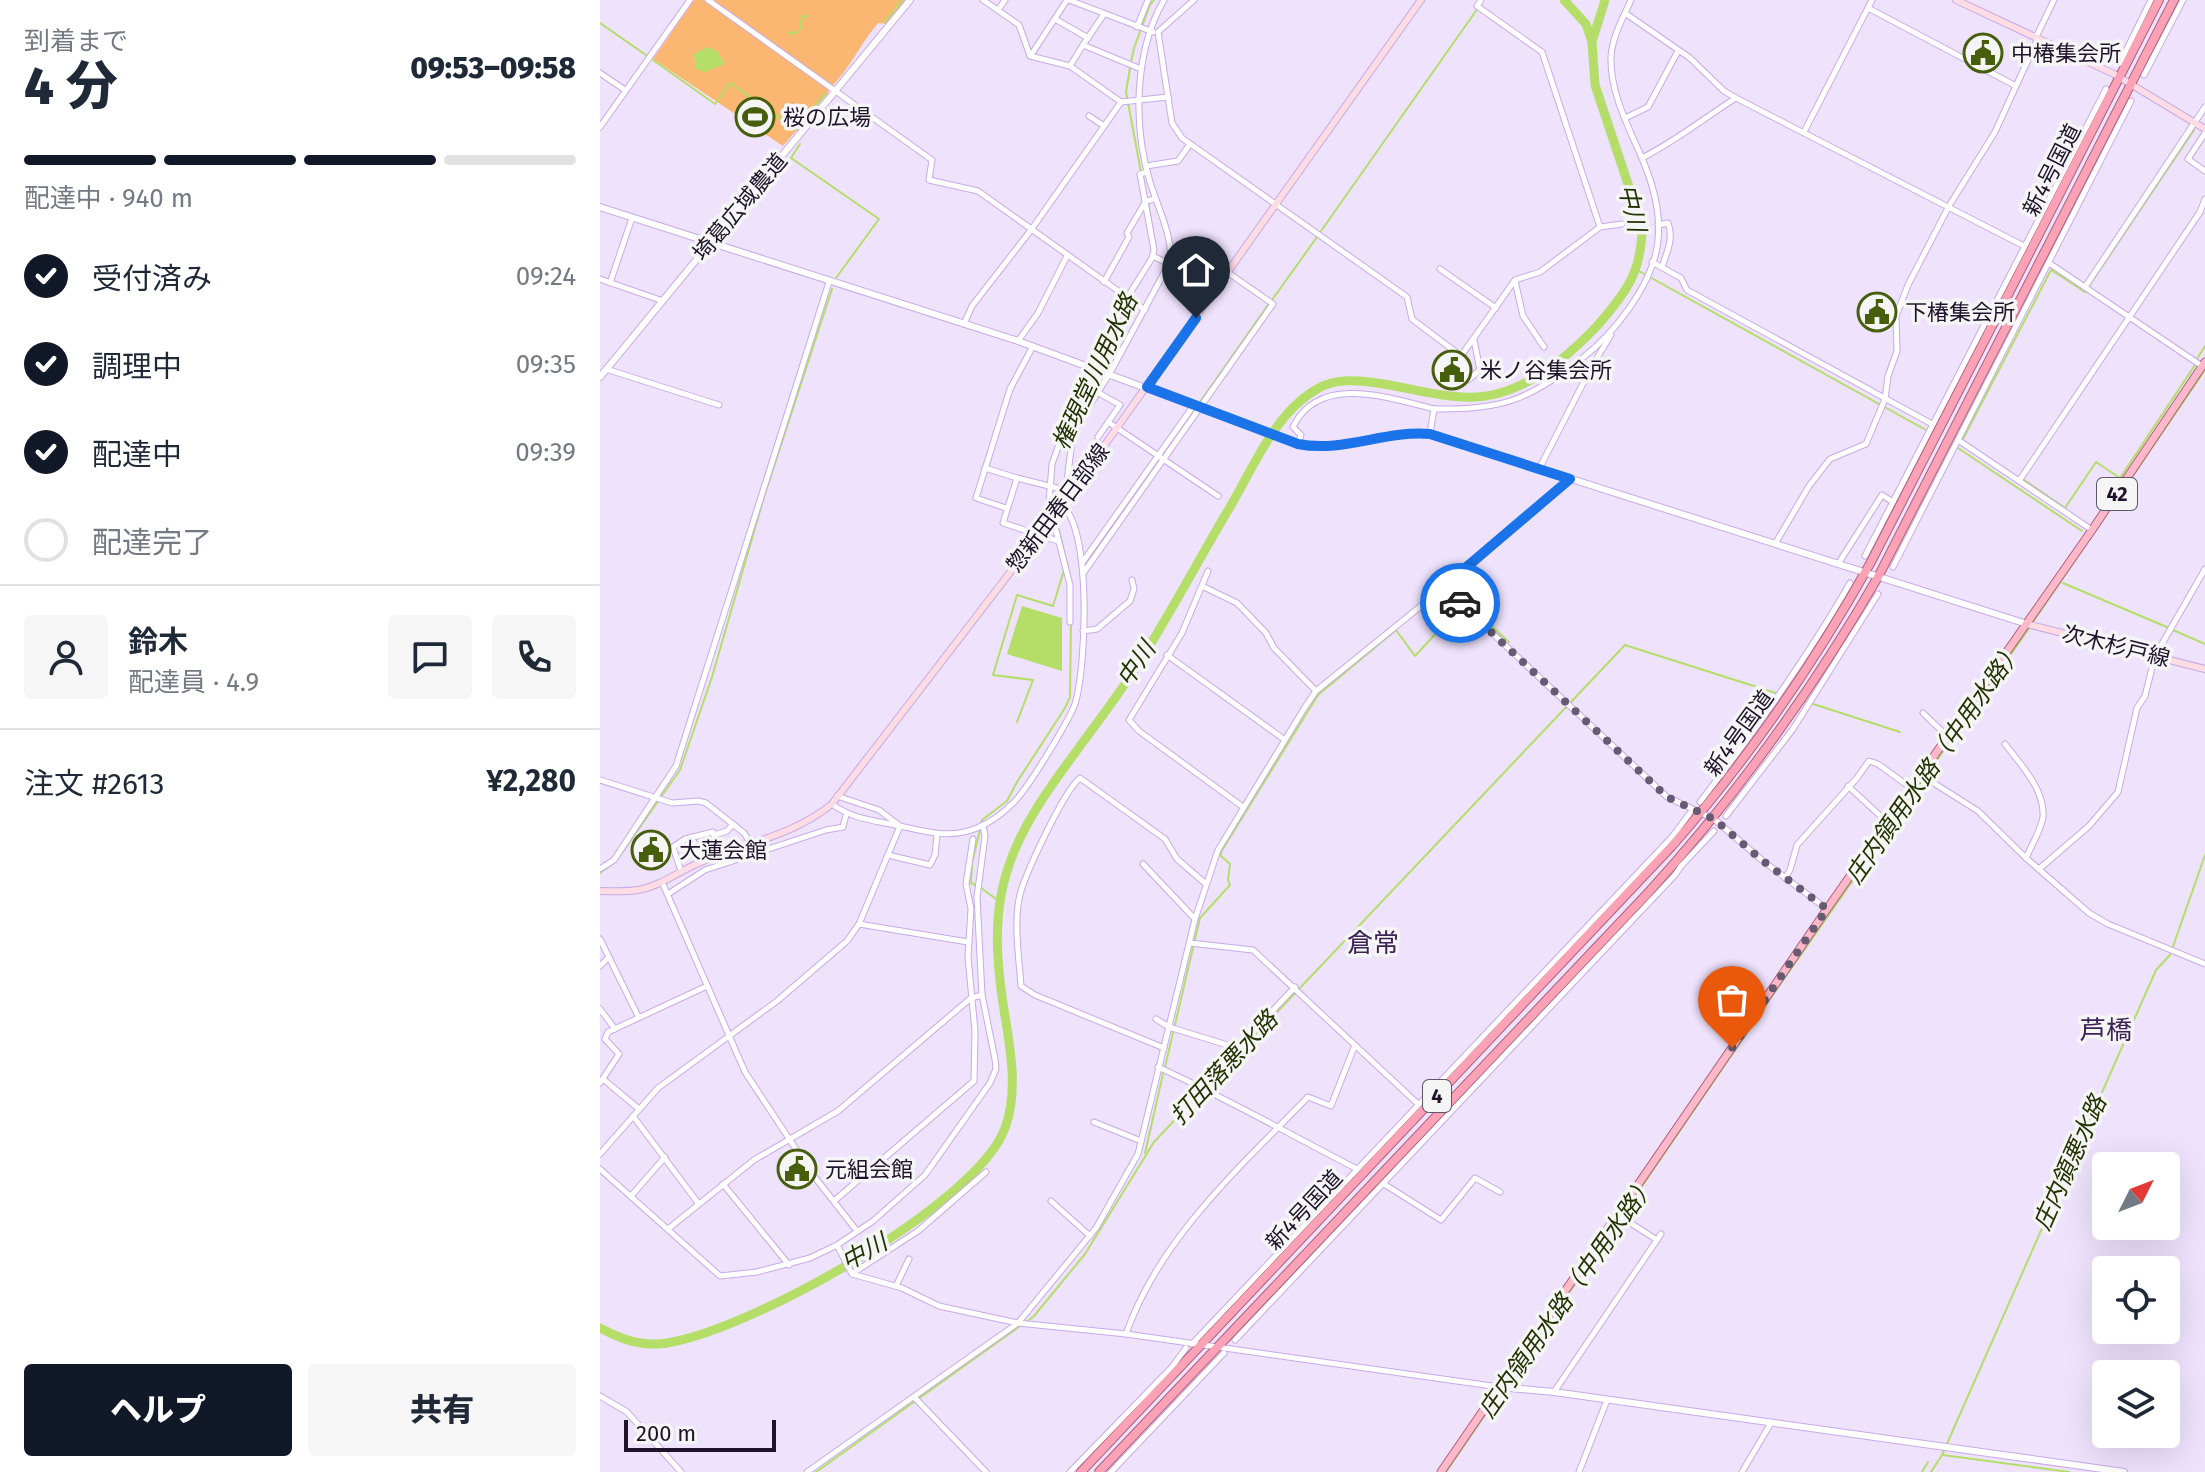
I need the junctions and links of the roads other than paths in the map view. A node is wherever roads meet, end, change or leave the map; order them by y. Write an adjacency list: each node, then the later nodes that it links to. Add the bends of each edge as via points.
1 (690, 0): 41 (street)
2 (708, 0): 42 (street)
3 (910, 0): 42 (street, 埼葛広域農道)
4 (983, 0): 21 (street)
5 (1005, 0): 21 (street)
6 (1068, 0): 23 (street); 24 (street)
7 (1148, 0): 25 (street)
8 (1164, 0): 26 (street)
9 (1194, 0): 26 (street)
10 (1421, 0): 65 (main road, 惣新田春日部線)
11 (1481, 0): 71 (street, via 1477,6 1542,52)
12 (1631, 0): 22 (street)
13 (1872, 0): 20 (street)
14 (1956, 0): 28 (main road)
15 (2054, 0): 28 (street)
16 (2151, 0): 32 (street)
17 (2159, 0): 37 (highway, 新4号国道 / 4)
18 (2174, 0): 38 (highway, 新4号国道 / 4)
19 (2183, 0): 36 (street)
20 (1868, 8): 39 (street); 57 (street)
21 (998, 10): 31 (street, via 1019,25)
22 (1625, 13): 30 (street); 50 (street, via 1611,55)
23 (1104, 14): 25 (street); 27 (street)
24 (1055, 19): 27 (street); 31 (street)
25 (1137, 27): 26 (street)
26 (1155, 32): 34 (street); 43 (street)
27 (1088, 38): 29 (street)
28 (2037, 38): 37 (main road); 39 (street)
29 (1083, 45): 33 (street); 34 (street)
30 (1678, 51): 44 (street); 50 (street, via 1648,107)
31 (1030, 56): 33 (street)
32 (2120, 63)
33 (1070, 66): 47 (street)
34 (1141, 69): 45 (street)
35 (600, 73): 41 (street)
36 (2144, 75)
37 (2120, 77): 38 (main road); 55 (highway, 新4号国道 / 4)
38 (2131, 84): 51 (highway, 新4号国道 / 4); 52 (main road)
39 (2016, 86): 66 (street, via 1995,132)
40 (2106, 89): 55 (street)
41 (625, 90): 54 (street)
42 (836, 92): 72 (street, via 932,160 929,180 978,191); 73 (street, 埼葛広域農道)
43 (1168, 97): 45 (street); 58 (street, via 1172,123)
44 (1736, 98): 57 (street); 59 (street)
45 (1138, 101): 47 (street); 60 (street)
46 (2131, 101): 51 (street)
47 (1121, 102): 53 (street)
48 (2205, 107): 52 (street)
49 (1089, 116): 53 (street)
50 (1625, 118): 59 (street)
51 (2116, 122): 80 (street); 134 (highway, 新4号国道 / 4)
52 (2194, 124): 56 (main road); 89 (street)
53 (1104, 126): 72 (street)
54 (600, 127)
55 (2091, 127): 74 (street); 77 (highway, 新4号国道 / 4)
56 (2205, 131): 61 (street, via 2188,159)
57 (1804, 132): 66 (street)
58 (1190, 144): 60 (street, via 1178,161); 65 (street)
59 (1642, 158): 70 (street)
60 (1147, 169): 62 (street); 64 (street, via 1140,174)
61 (2205, 171)
62 (1155, 199): 64 (street); 78 (street, via 1171,242)
63 (2205, 199): 94 (street)
64 (1146, 201): 76 (street); 87 (street)
65 (1276, 204): 83 (main road, 惣新田春日部線); 101 (street, via 1407,297 1412,319)
66 (1949, 206): 74 (street); 109 (street, via 1896,316 1897,351)
67 (600, 207): 68 (street)
68 (632, 218): 73 (street); 88 (street)
69 (1622, 224): 71 (street)
70 (1658, 225): 79 (street); 81 (street, via 1668,223 1671,230)
71 (1600, 227): 85 (street, via 1540,272)
72 (1031, 230): 75 (street); 95 (street)
73 (711, 243): 86 (street); 91 (street, 埼葛広域農道)
74 (2024, 246): 77 (street)
75 (1067, 256): 87 (street); 98 (street)
76 (1153, 256): 78 (street); 90 (street)
77 (2024, 256): 114 (street); 137 (highway, 新4号国道 / 4)
78 (1170, 262): 83 (street, via 1194,276 1207,258); 93 (street)
79 (1652, 262): 81 (street); 96 (street)
80 (2049, 263): 89 (street); 118 (street)
81 (1662, 267): 109 (street, via 1681,278 1687,290)
82 (1440, 269): 92 (street)
83 (1228, 273): 107 (main road, 惣新田春日部線); 111 (street, via 1273,304)
84 (600, 279): 88 (street)
85 (1515, 280): 92 (street); 100 (street, via 1523,316)
86 (829, 282): 95 (street); 173 (street, via 676,766)
87 (1104, 282): 90 (street)
88 (610, 283): 91 (street)
89 (2085, 287): 94 (street)
90 (1126, 297): 93 (street); 103 (street)
91 (663, 301): 104 (street, 埼葛広域農道)
92 (1496, 308): 97 (street)
93 (1145, 310): 103 (street)
94 (2129, 317): 102 (street); 126 (street)
95 (964, 324): 98 (street)
96 (1616, 328): 112 (street, via 1565,371 1522,398 1483,408); 122 (street)
97 (1473, 339): 101 (street); 106 (street, via 1480,370)
98 (1018, 341): 99 (street)
99 (1033, 346): 103 (street); 121 (street, via 1010,389)
100 (1544, 347)
101 (1461, 356): 105 (street)
102 (2204, 364): 135 (main road, 42)
103 (1101, 370): 107 (street); 108 (street); 128 (street, via 1082,392 1057,445)
104 (602, 374): 110 (street)
105 (1459, 379)
106 (1468, 380)
107 (1147, 387): 111 (street); 115 (main road, 惣新田春日部線)
108 (1097, 392): 113 (street, via 1120,405); 125 (street, via 1072,441)
109 (1885, 399): 114 (street); 139 (street, via 1866,444 1830,459)
110 (719, 405)
111 (1198, 405): 119 (street); 120 (street)
112 (1434, 409): 116 (street); 119 (street, via 1378,394 1320,399 1293,427 1301,435)
113 (1108, 422): 115 (street); 117 (street)
114 (1932, 424): 130 (street)
115 (1117, 429): 120 (street); 127 (main road, 惣新田春日部線)
116 (1430, 434): 119 (street, via 1408,432 1318,448); 122 (street)
117 (1098, 437)
118 (1958, 440): 126 (street); 134 (street)
119 (1296, 443)
120 (1160, 459): 129 (street); 141 (street); 147 (street)
121 (985, 468): 123 (street); 132 (street, via 976,498)
122 (1539, 469): 124 (street)
123 (1017, 478): 128 (street); 132 (street)
124 (1570, 479): 139 (street); 152 (street)
125 (1067, 481): 127 (street); 128 (street, via 1065,490)
126 (2019, 481): 135 (street)
127 (1074, 487): 131 (main road, 惣新田春日部線)
128 (1052, 489): 133 (street)
129 (1218, 496)
130 (1893, 502): 137 (street); 142 (street, via 1882,495)
131 (1062, 505): 133 (main road, 惣新田春日部線); 141 (street, via 1070,512)
132 (1006, 508): 136 (street, via 1003,523)
133 (1054, 515): 136 (main road, 惣新田春日部線); 138 (street)
134 (1908, 526): 143 (street); 148 (highway, 新4号国道 / 4)
135 (2092, 530): 155 (main road, 42)
136 (1038, 535): 138 (street); 172 (main road, 惣新田春日部線)
137 (1880, 537): 140 (street); 146 (highway, 新4号国道 / 4)
138 (1059, 541): 154 (street)
139 (1775, 544): 142 (street)
140 (1865, 556)
141 (1082, 564): 147 (street)
142 (1838, 564): 146 (street)
143 (1893, 567)
144 (2205, 569): 160 (street)
145 (1208, 571): 159 (street)
146 (1865, 572): 148 (street); 157 (highway, 新4号国道 / 4)
147 (1084, 573): 156 (street)
148 (1878, 577): 155 (street); 158 (highway, 新4号国道 / 4)
149 (1132, 580): 156 (street, via 1130,601 1097,629)
150 (1850, 583): 157 (street)
151 (1204, 587): 162 (street, via 1237,603)
152 (1443, 587): 162 (street); 176 (street, via 1667,797)
153 (1878, 594): 158 (street)
154 (1070, 622)
155 (2027, 624): 160 (main road, 次木杉戸線); 164 (main road, 42)
156 (1083, 631): 183 (street, via 1070,714 1023,792)
157 (1826, 634): 176 (highway, 新4号国道 / 4, via 1775,716)
158 (1844, 642): 169 (highway, 新4号国道 / 4)
159 (1167, 655): 165 (street); 175 (street, via 1129,720)
160 (2155, 656): 161 (main road, 次木杉戸線); 199 (street, via 2118,792 2089,826)
161 (2205, 669)
162 (1316, 691): 165 (street)
163 (1923, 713): 164 (street)
164 (1948, 737): 167 (main road, 42)
165 (1285, 740): 175 (street)
166 (2005, 744): 195 (street, via 2039,795 2043,817)
167 (1921, 775): 171 (main road, 42); 195 (street, via 1978,811)
168 (600, 780): 173 (street)
169 (1747, 782): 179 (street); 180 (highway, 新4号国道 / 4)
170 (1848, 786): 171 (street, via 1869,761); 181 (street); 201 (street, via 1797,845)
171 (1911, 788): 181 (main road, 42)
172 (837, 796): 174 (main road, 惣新田春日部線); 184 (street, via 879,810)
173 (656, 797): 182 (street, via 672,803 698,801); 198 (street, via 614,860)
174 (832, 804): 178 (street); 190 (main road, 惣新田春日部線, via 789,831)
175 (1243, 807): 203 (street)
176 (1701, 807): 180 (street); 191 (highway, 新4号国道 / 4)
177 (1690, 813): 191 (street)
178 (846, 815): 184 (street); 205 (street, via 843,827 705,870)
179 (1726, 816)
180 (1714, 819): 194 (highway, 新4号国道 / 4); 201 (street)
181 (1888, 823): 206 (main road, 42)
182 (733, 824): 186 (street); 190 (street)
183 (983, 825): 187 (street); 217 (street, via 977,897)
184 (900, 826): 187 (street); 193 (street)
185 (1714, 831): 194 (street)
186 (714, 835): 188 (street); 192 (street)
187 (937, 835): 193 (street, via 930,865)
188 (691, 837): 196 (street); 200 (street, via 673,847)
189 (973, 839): 210 (street, via 966,884 971,909)
190 (751, 844): 192 (main road, 惣新田春日部線)
191 (1670, 844): 229 (street); 239 (highway, 新4号国道 / 4)
192 (721, 855): 196 (main road, 惣新田春日部線)
193 (888, 855): 208 (street)
194 (1685, 857): 242 (street, via 1675,875); 257 (highway, 新4号国道 / 4)
195 (2026, 858): 199 (street)
196 (704, 861): 200 (main road, 惣新田春日部線)
197 (1143, 864): 207 (street)
198 (600, 869)
199 (2039, 869): 213 (street, via 2108,924)
200 (681, 871): 202 (main road, 惣新田春日部線)
201 (1785, 878): 206 (street)
202 (662, 882): 204 (main road, 惣新田春日部線, via 638,890); 205 (street)
203 (1206, 884): 207 (street); 226 (street, via 1177,859 1165,839 1080,778 1059,809 1019,899 1021,986)
204 (600, 891)
205 (668, 894): 215 (street)
206 (1827, 909): 248 (main road, 42)
207 (1195, 919): 211 (street)
208 (859, 924): 210 (street); 224 (street, via 840,948)
209 (600, 939): 212 (street)
210 (968, 942): 218 (street)
211 (1190, 943): 216 (street, via 1253,950); 222 (street)
212 (609, 957): 214 (street); 220 (street)
213 (2205, 964)
214 (600, 966)
215 (707, 986): 220 (street); 224 (street)
216 (1295, 987): 222 (street, via 1237,1048); 225 (street)
217 (982, 995): 218 (street); 250 (street, via 994,1076 925,1175)
218 (971, 998): 234 (street, via 839,1110); 245 (street, via 974,1081)
219 (600, 1009): 223 (street)
220 (638, 1016): 223 (street)
221 (1156, 1019): 222 (street)
222 (1169, 1027): 226 (street)
223 (615, 1029): 228 (street, via 605,1039 619,1054)
224 (730, 1037): 230 (street, via 658,1088); 234 (street, via 745,1072)
225 (1355, 1045): 229 (street); 233 (street, via 1331,1106 1308,1097)
226 (1164, 1048): 227 (street)
227 (1158, 1067): 233 (street); 235 (street)
228 (602, 1081): 230 (street)
229 (1418, 1104): 239 (street)
230 (639, 1109): 231 (street)
231 (633, 1116): 236 (street); 237 (street)
232 (1094, 1122): 235 (street)
233 (1277, 1128): 239 (street); 259 (street, via 1184,1228 1135,1307)
234 (788, 1139): 241 (street); 245 (street)
235 (1141, 1141): 251 (street)
236 (600, 1154)
237 (665, 1157): 244 (street); 247 (street)
238 (600, 1169): 244 (street)
239 (1360, 1171): 261 (highway, 新4号国道 / 4)
240 (986, 1172): 255 (street, via 918,1231)
241 (723, 1184): 247 (street); 254 (street)
242 (1384, 1184): 243 (street, via 1441,1220 1475,1178); 257 (street, via 1304,1270)
243 (1500, 1192)
244 (631, 1196): 249 (street)
245 (834, 1201): 250 (street)
246 (1051, 1201): 251 (street)
247 (698, 1203): 249 (street)
248 (1618, 1215): 265 (main road, 42); 266 (street, via 1659,1237)
249 (668, 1229): 254 (street, via 720,1276)
250 (857, 1231): 252 (street)
251 (1090, 1236): 258 (street)
252 (837, 1245): 254 (street); 255 (street)
253 (909, 1259): 256 (street)
254 (789, 1265)
255 (852, 1274): 256 (street)
256 (896, 1286): 258 (street, via 939,1306)
257 (1253, 1314): 260 (street); 262 (highway, 新4号国道 / 4)
258 (1018, 1323): 259 (street); 268 (street)
259 (1126, 1334): 261 (street)
260 (1235, 1340)
261 (1193, 1346): 262 (street); 263 (highway, 新4号国道 / 4); 263 (street)
262 (1221, 1350): 264 (highway, 新4号国道 / 4); 265 (street)
263 (1168, 1375): 275 (street); 276 (highway, 新4号国道 / 4)
264 (1193, 1378): 277 (highway, 新4号国道 / 4); 278 (street)
265 (1499, 1387): 266 (street); 279 (main road, 42)
266 (1554, 1392): 269 (street)
267 (600, 1396): 272 (street, via 627,1412)
268 (914, 1397): 273 (street); 274 (street)
269 (1607, 1400): 270 (street); 280 (street)
270 (1771, 1423): 271 (street); 281 (street)
271 (2066, 1463): 282 (street); 283 (street)
272 (681, 1472)
273 (807, 1472)
274 (986, 1472)
275 (1070, 1472)
276 (1081, 1472)
277 (1099, 1472)
278 (1111, 1472)
279 (1441, 1472)
280 (1579, 1472)
281 (1742, 1472)
282 (2061, 1472)
283 (2124, 1472)

